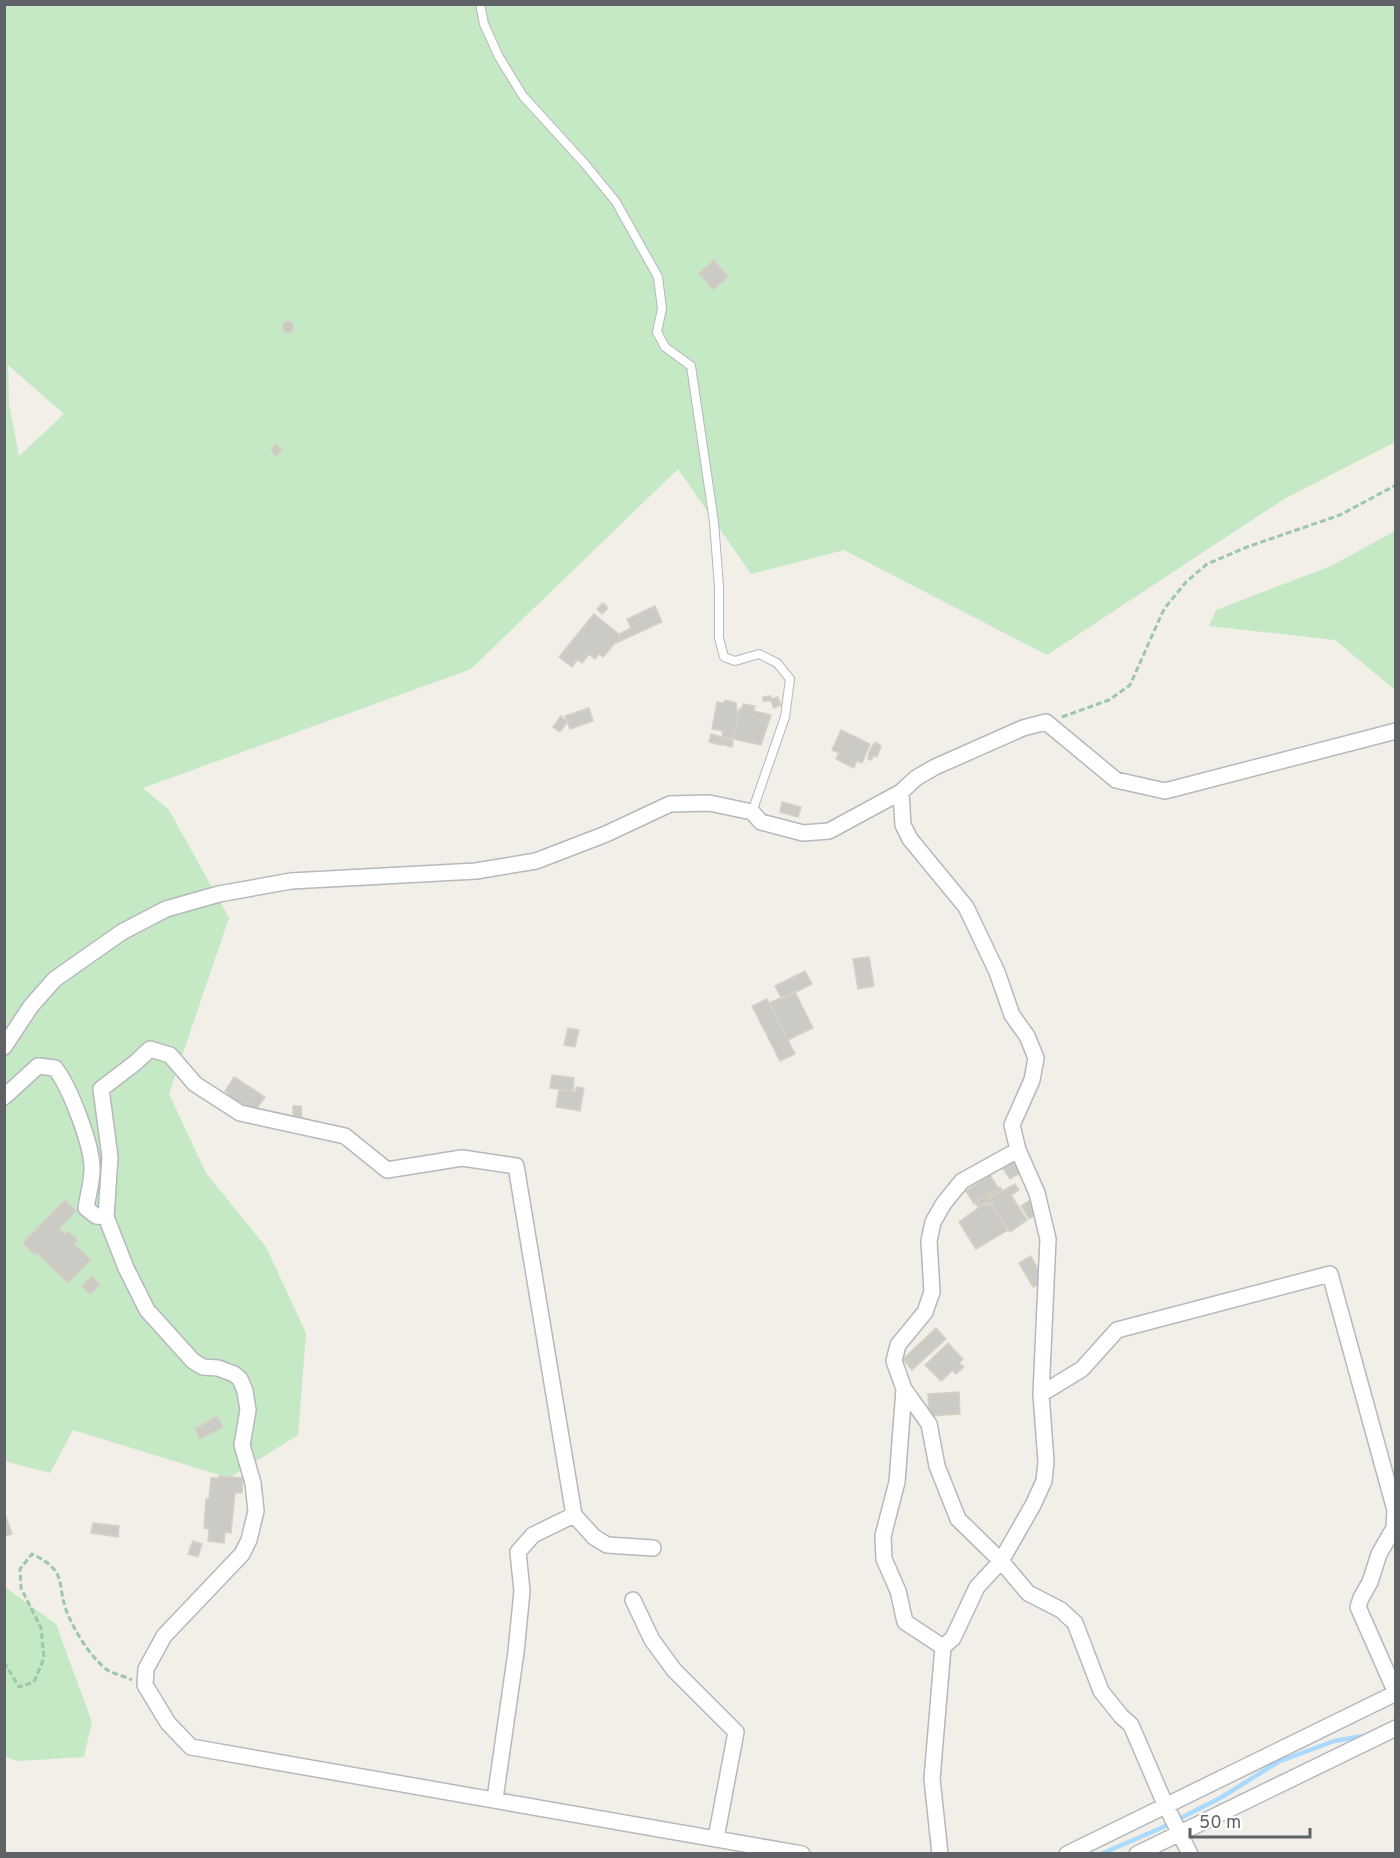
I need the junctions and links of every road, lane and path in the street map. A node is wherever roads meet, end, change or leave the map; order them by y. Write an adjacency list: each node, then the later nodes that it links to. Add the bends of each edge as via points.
1 (480, 4): 6 (lane, via 499,57 523,96 616,202 658,277 662,309 657,332 665,347 691,366 714,522 718,638 724,657 735,661 759,654 777,663 790,679 785,717)
2 (1395, 485): 3 (path, via 1340,515 1208,564 1185,582 1164,609 1130,685 1109,700)
3 (1046, 722): 4 (street, via 1116,780 1165,791); 5 (street, via 1023,728 935,767)
4 (1395, 731)
5 (900, 792): 6 (street, via 829,831 803,832 771,825 761,822); 9 (street, via 903,825 910,839 966,907 997,972 1012,1015 1036,1058 1032,1080 1012,1125)
6 (752, 812): 7 (street, via 709,803 670,804 536,861 476,871 291,881 219,894 166,909 122,932 56,980 31,1006)
7 (4, 1047)
8 (4, 1097): 10 (street, via 38,1066 55,1068 87,1140 92,1169 86,1208 96,1216)
9 (1018, 1150): 11 (street, via 962,1181 933,1222 929,1241 932,1292 925,1312 898,1345 894,1361); 12 (street, via 1037,1192 1048,1239)
10 (106, 1217): 13 (street, via 110,1157 101,1089 150,1049 170,1055 195,1084 240,1113 345,1136 387,1170 462,1158 516,1166); 19 (street, via 147,1310 193,1361 240,1379 248,1410 242,1444 256,1511 249,1540 242,1554 164,1636 146,1669)
11 (904, 1389): 15 (street, via 929,1424 937,1466 958,1519); 17 (street, via 897,1482 883,1536 884,1559 898,1591 905,1622)
12 (1041, 1394): 15 (street, via 1044,1481); 22 (street, via 1082,1369 1117,1330 1330,1274 1395,1510 1394,1528 1358,1607 1395,1693)
13 (574, 1515): 14 (street, via 594,1537 608,1545); 21 (street, via 533,1535 518,1552 522,1591)
14 (653, 1548)
15 (1001, 1561): 17 (street, via 977,1587 953,1638); 22 (street, via 1028,1593 1062,1610 1075,1623 1101,1691 1131,1725)
16 (633, 1600): 24 (street, via 652,1640 674,1670 736,1732)
17 (943, 1647): 26 (street, via 932,1779)
18 (4, 1662): 19 (path, via 19,1687 34,1682 44,1658 41,1628 21,1588 20,1569 32,1554 60,1575 68,1613 83,1643 107,1670)
19 (145, 1685): 21 (street, via 168,1723 190,1747)
20 (1395, 1728): 23 (street)
21 (495, 1799): 24 (street)
22 (1165, 1804): 23 (street); 27 (street)
23 (1180, 1834): 28 (street); 29 (street)
24 (716, 1838): 25 (street)
25 (802, 1854)
26 (940, 1854)
27 (1067, 1854)
28 (1137, 1854)
29 (1190, 1854)

